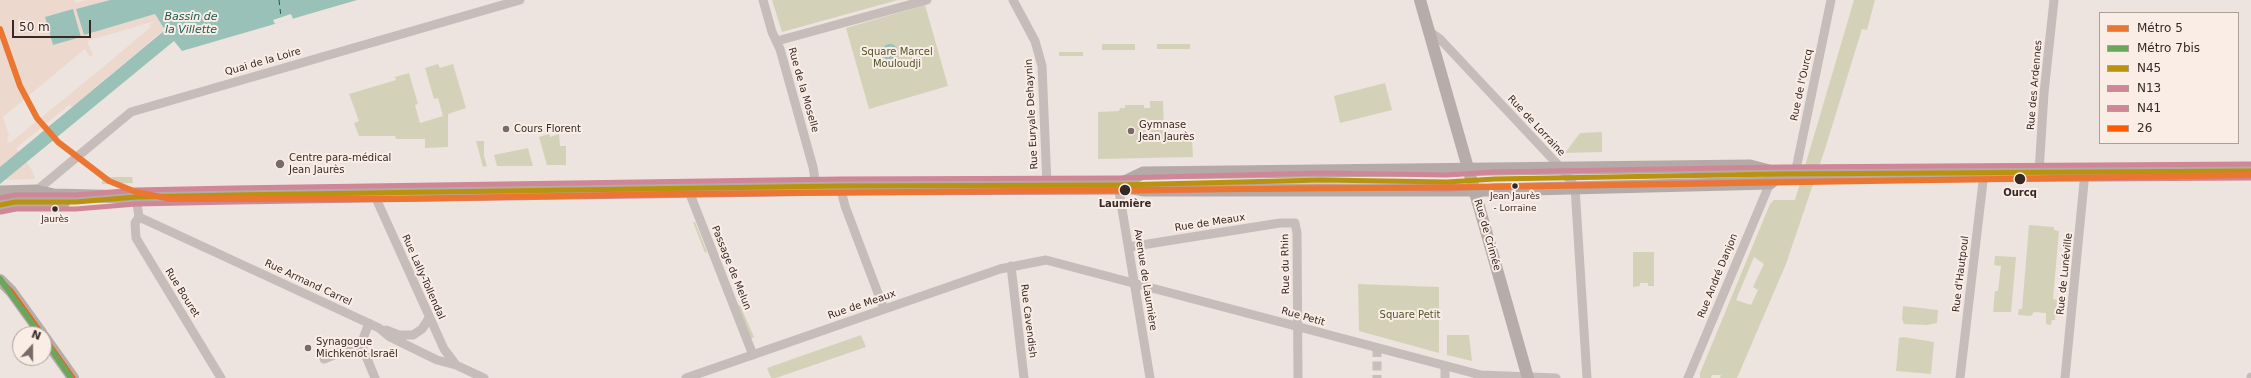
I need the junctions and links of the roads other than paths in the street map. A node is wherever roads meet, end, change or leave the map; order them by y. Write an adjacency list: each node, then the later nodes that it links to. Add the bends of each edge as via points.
1 (520, 0): 26 (street, Quai de la Loire, via 131,112)
2 (763, 0): 9 (street, Rue de la Moselle)
3 (928, 0): 9 (street)
4 (1013, 0): 19 (street, Rue Euryale Dehaynin, via 1035,41 1042,66)
5 (1420, 0): 8 (street, Rue de Crimée)
6 (1831, 0): 17 (street, Rue de l'Ourcq)
7 (2054, 0): 14 (street, Rue des Ardennes)
8 (1430, 32): 10 (street, Rue de Lorraine, via 1440,39); 11 (street, Rue de Crimée)
9 (777, 41): 21 (street, Rue de la Moselle, via 814,167)
10 (1560, 168): 11 (main road); 16 (main road, via 1750,166); 23 (street, Rue de Lorraine)
11 (1468, 171): 20 (main road, via 1143,174); 25 (street, Rue de Crimée)
12 (2251, 171): 15 (main road)
13 (1984, 172): 14 (main road); 17 (main road); 61 (street, Rue d'Hautpoul)
14 (2038, 172): 15 (main road)
15 (2085, 172): 62 (street, Rue de Lunéville)
16 (1781, 174): 17 (main road); 18 (main road)
17 (1795, 174)
18 (1770, 183): 23 (main road); 60 (street, Rue André Danjon)
19 (1047, 185): 20 (main road); 22 (main road)
20 (1118, 185): 25 (main road, via 1143,190); 33 (street, Avenue de Laumière)
21 (816, 186): 22 (main road); 24 (main road)
22 (840, 186): 38 (street, via 845,206)
23 (1575, 187): 25 (main road); 59 (street)
24 (688, 189): 28 (main road); 46 (street, Passage de Melun)
25 (1475, 189): 49 (street, Rue de Crimée)
26 (36, 191): 27 (main road); 29 (main road)
27 (0, 192)
28 (374, 194): 29 (main road); 39 (street, Rue Lally-Tollendal)
29 (136, 197): 30 (main road, via 76,202 15,202); 31 (street)
30 (0, 205)
31 (139, 217): 40 (street, Rue Armand Carrel); 51 (street, Rue Bouret, via 135,223 136,238)
32 (1295, 223): 33 (street, Rue de Meaux, via 1280,223); 42 (street, Rue du Rhin)
33 (1128, 247): 37 (street, Avenue de Laumière)
34 (1046, 260): 35 (street, Rue de Meaux); 37 (street, Rue Petit)
35 (1011, 266): 38 (street, Rue de Meaux); 55 (street, Rue Cavendish)
36 (0, 280): 41 (street, via 12,291)
37 (1135, 283): 42 (street, Rue Petit); 56 (street, Avenue de Laumière)
38 (884, 309): 46 (street, Rue de Meaux)
39 (429, 318): 43 (street, via 422,329 413,335 399,335); 48 (street, Rue Lally-Tollendal, via 444,349)
40 (369, 323): 43 (street, Rue Armand Carrel); 44 (street)
41 (36, 326)
42 (1298, 327): 49 (street, Rue Petit, via 1481,375); 57 (street, Rue du Rhin)
43 (379, 328): 48 (street, Rue Armand Carrel, via 390,338 437,360)
44 (361, 344): 47 (street); 52 (street)
45 (52, 348): 50 (street)
46 (753, 355): 54 (street, Rue de Meaux)
47 (324, 359)
48 (456, 365): 53 (street, Rue Armand Carrel)
49 (1527, 377): 58 (street, Rue Petit)
50 (73, 378)
51 (221, 378)
52 (374, 378)
53 (484, 378)
54 (686, 378)
55 (1024, 378)
56 (1150, 378)
57 (1298, 378)
58 (1556, 378)
59 (1587, 378)
60 (1688, 378)
61 (1960, 378)
62 (2065, 378)

